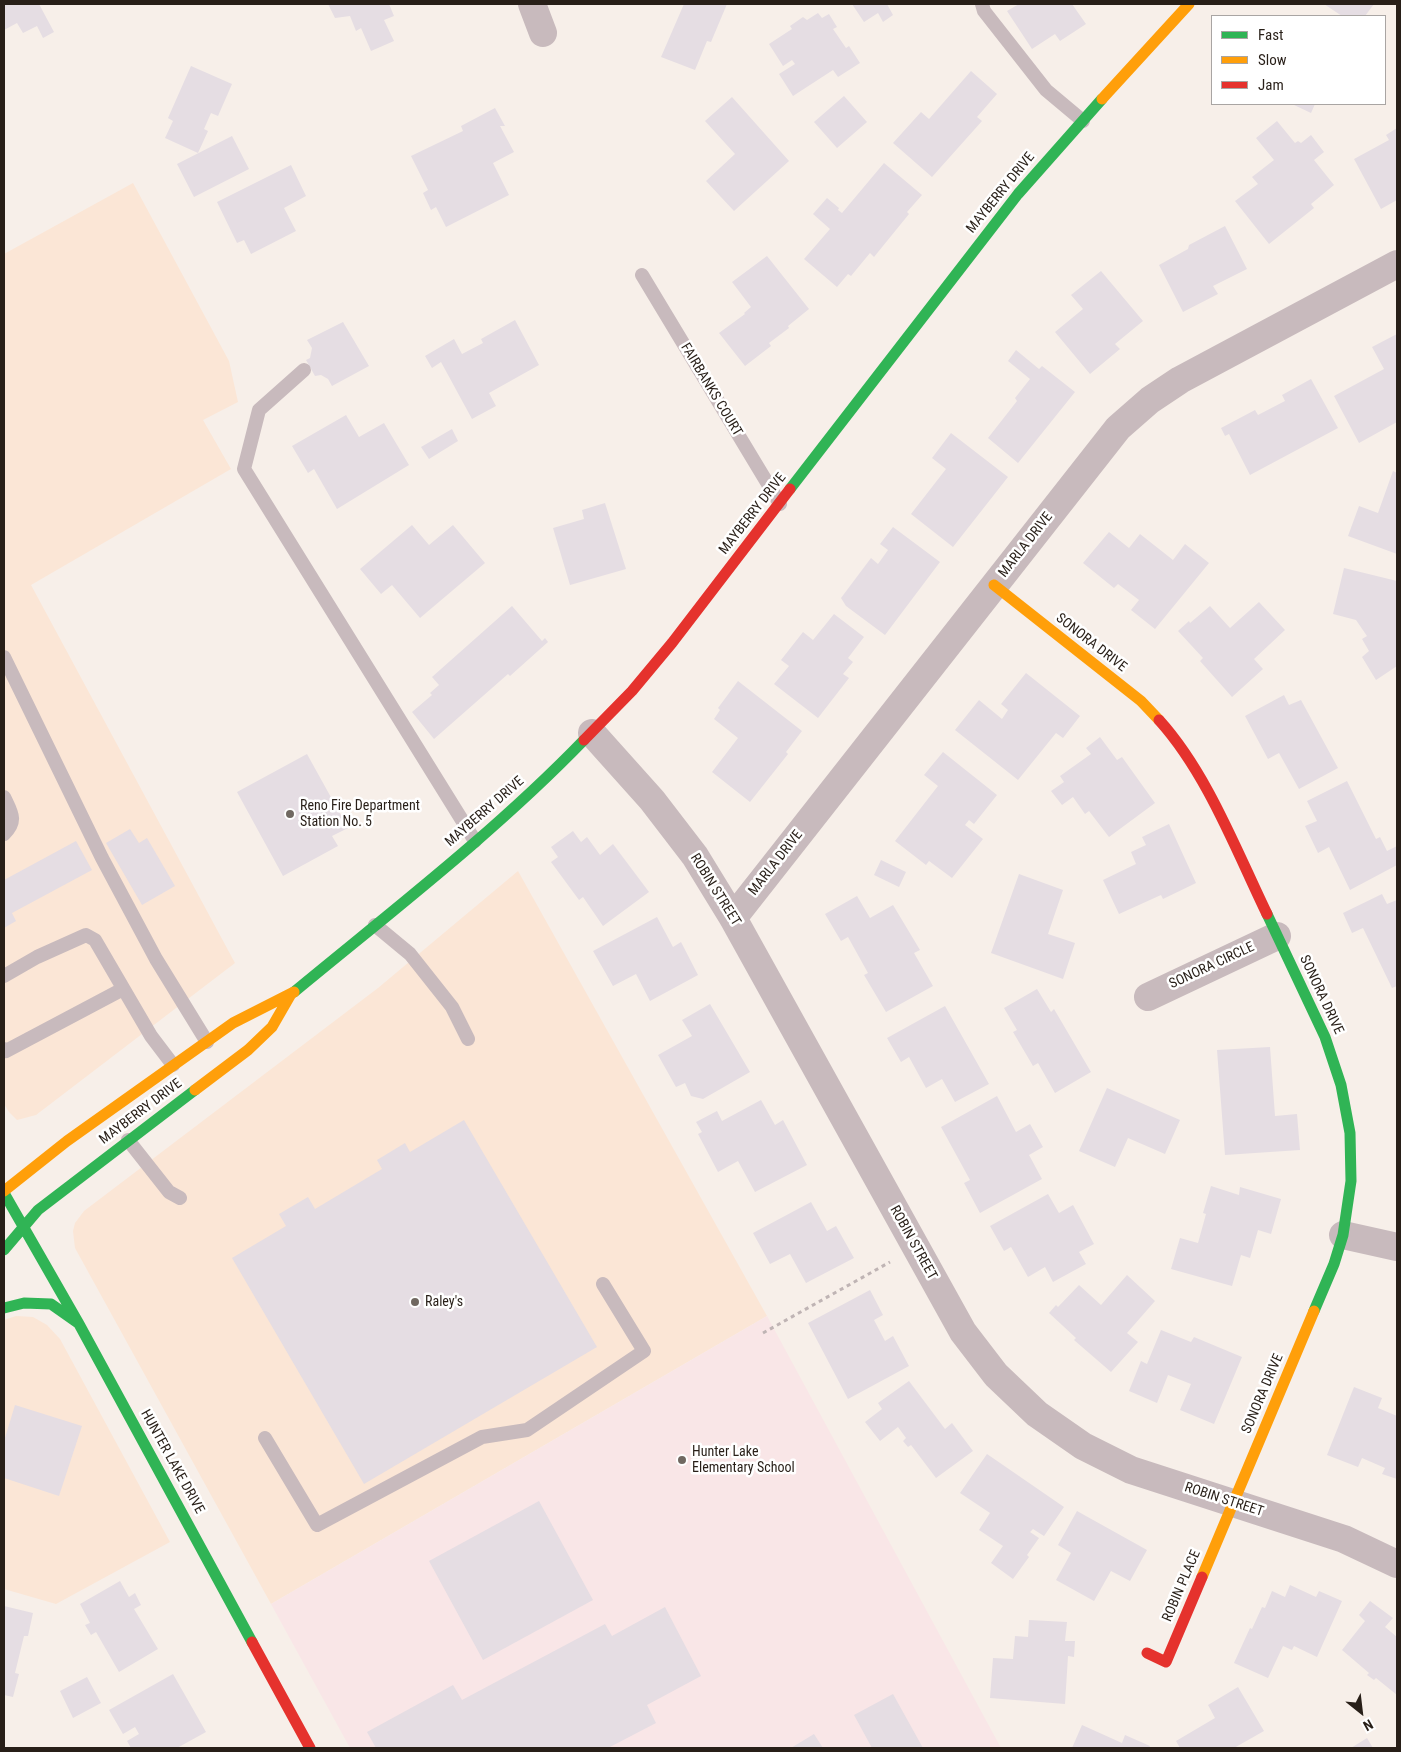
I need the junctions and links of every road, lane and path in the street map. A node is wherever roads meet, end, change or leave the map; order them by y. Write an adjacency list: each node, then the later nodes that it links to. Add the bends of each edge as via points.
1 (532, 4): 4 (street)
2 (982, 4): 5 (lane, via 984,11 1046,90)
3 (1189, 4): 5 (main road, MAYBERRY DRIVE)
4 (543, 33)
5 (1083, 121): 9 (main road, MAYBERRY DRIVE, via 1018,194)
6 (1397, 264): 10 (street, MARLA DRIVE, via 1180,380 1150,400 1118,428)
7 (642, 275): 9 (lane, FAIRBANKS COURT)
8 (304, 370): 15 (lane, via 259,410 244,469)
9 (780, 504): 12 (main road, MAYBERRY DRIVE, via 632,691)
10 (994, 585): 16 (street, MARLA DRIVE); 18 (main road, SONORA DRIVE, via 1141,701 1175,738 1204,783)
11 (4, 657): 24 (lane, via 102,858 156,959)
12 (592, 733): 15 (main road, MAYBERRY DRIVE); 16 (street, ROBIN STREET, via 652,800 695,856)
13 (4, 797): 14 (lane, via 13,815 10,828)
14 (4, 834)
15 (475, 841): 17 (main road, MAYBERRY DRIVE)
16 (733, 918): 33 (street, ROBIN STREET)
17 (375, 926): 21 (main road, MAYBERRY DRIVE); 23 (lane, via 410,954 452,1008)
18 (1277, 936): 22 (street, SONORA CIRCLE); 31 (main road, SONORA DRIVE, via 1325,1037 1341,1085 1350,1133 1351,1181)
19 (4, 976): 20 (lane, via 86,935 95,940)
20 (123, 990): 25 (lane, via 6,1051); 26 (lane)
21 (290, 994): 24 (main road, MAYBERRY DRIVE, via 233,1023); 27 (main road, MAYBERRY DRIVE, via 272,1028 248,1050)
22 (1148, 997)
23 (468, 1038)
24 (206, 1042): 26 (main road, MAYBERRY DRIVE)
25 (4, 1049)
26 (173, 1065): 28 (main road, MAYBERRY DRIVE, via 67,1141)
27 (128, 1140): 29 (lane, via 169,1192); 30 (main road, MAYBERRY DRIVE, via 38,1210)
28 (4, 1192): 30 (main road, HUNTER LAKE DRIVE)
29 (180, 1198)
30 (23, 1226): 34 (main road, MAYBERRY DRIVE); 37 (main road, HUNTER LAKE DRIVE)
31 (1343, 1235): 32 (street); 40 (main road, SONORA DRIVE, via 1334,1264)
32 (1397, 1247)
33 (916, 1249): 38 (path); 40 (street, ROBIN STREET, via 963,1332 996,1375 1037,1414 1083,1446 1131,1470)
34 (4, 1250)
35 (603, 1284): 39 (lane, via 644,1351 527,1430 482,1437 317,1525)
36 (4, 1308): 37 (main road, via 24,1302 51,1304)
37 (79, 1324): 43 (main road, HUNTER LAKE DRIVE)
38 (763, 1333)
39 (266, 1438)
40 (1234, 1503): 41 (street, ROBIN STREET, via 1344,1539); 42 (main road, ROBIN PLACE, via 1166,1662)
41 (1397, 1564)
42 (1147, 1653)
43 (310, 1748)

